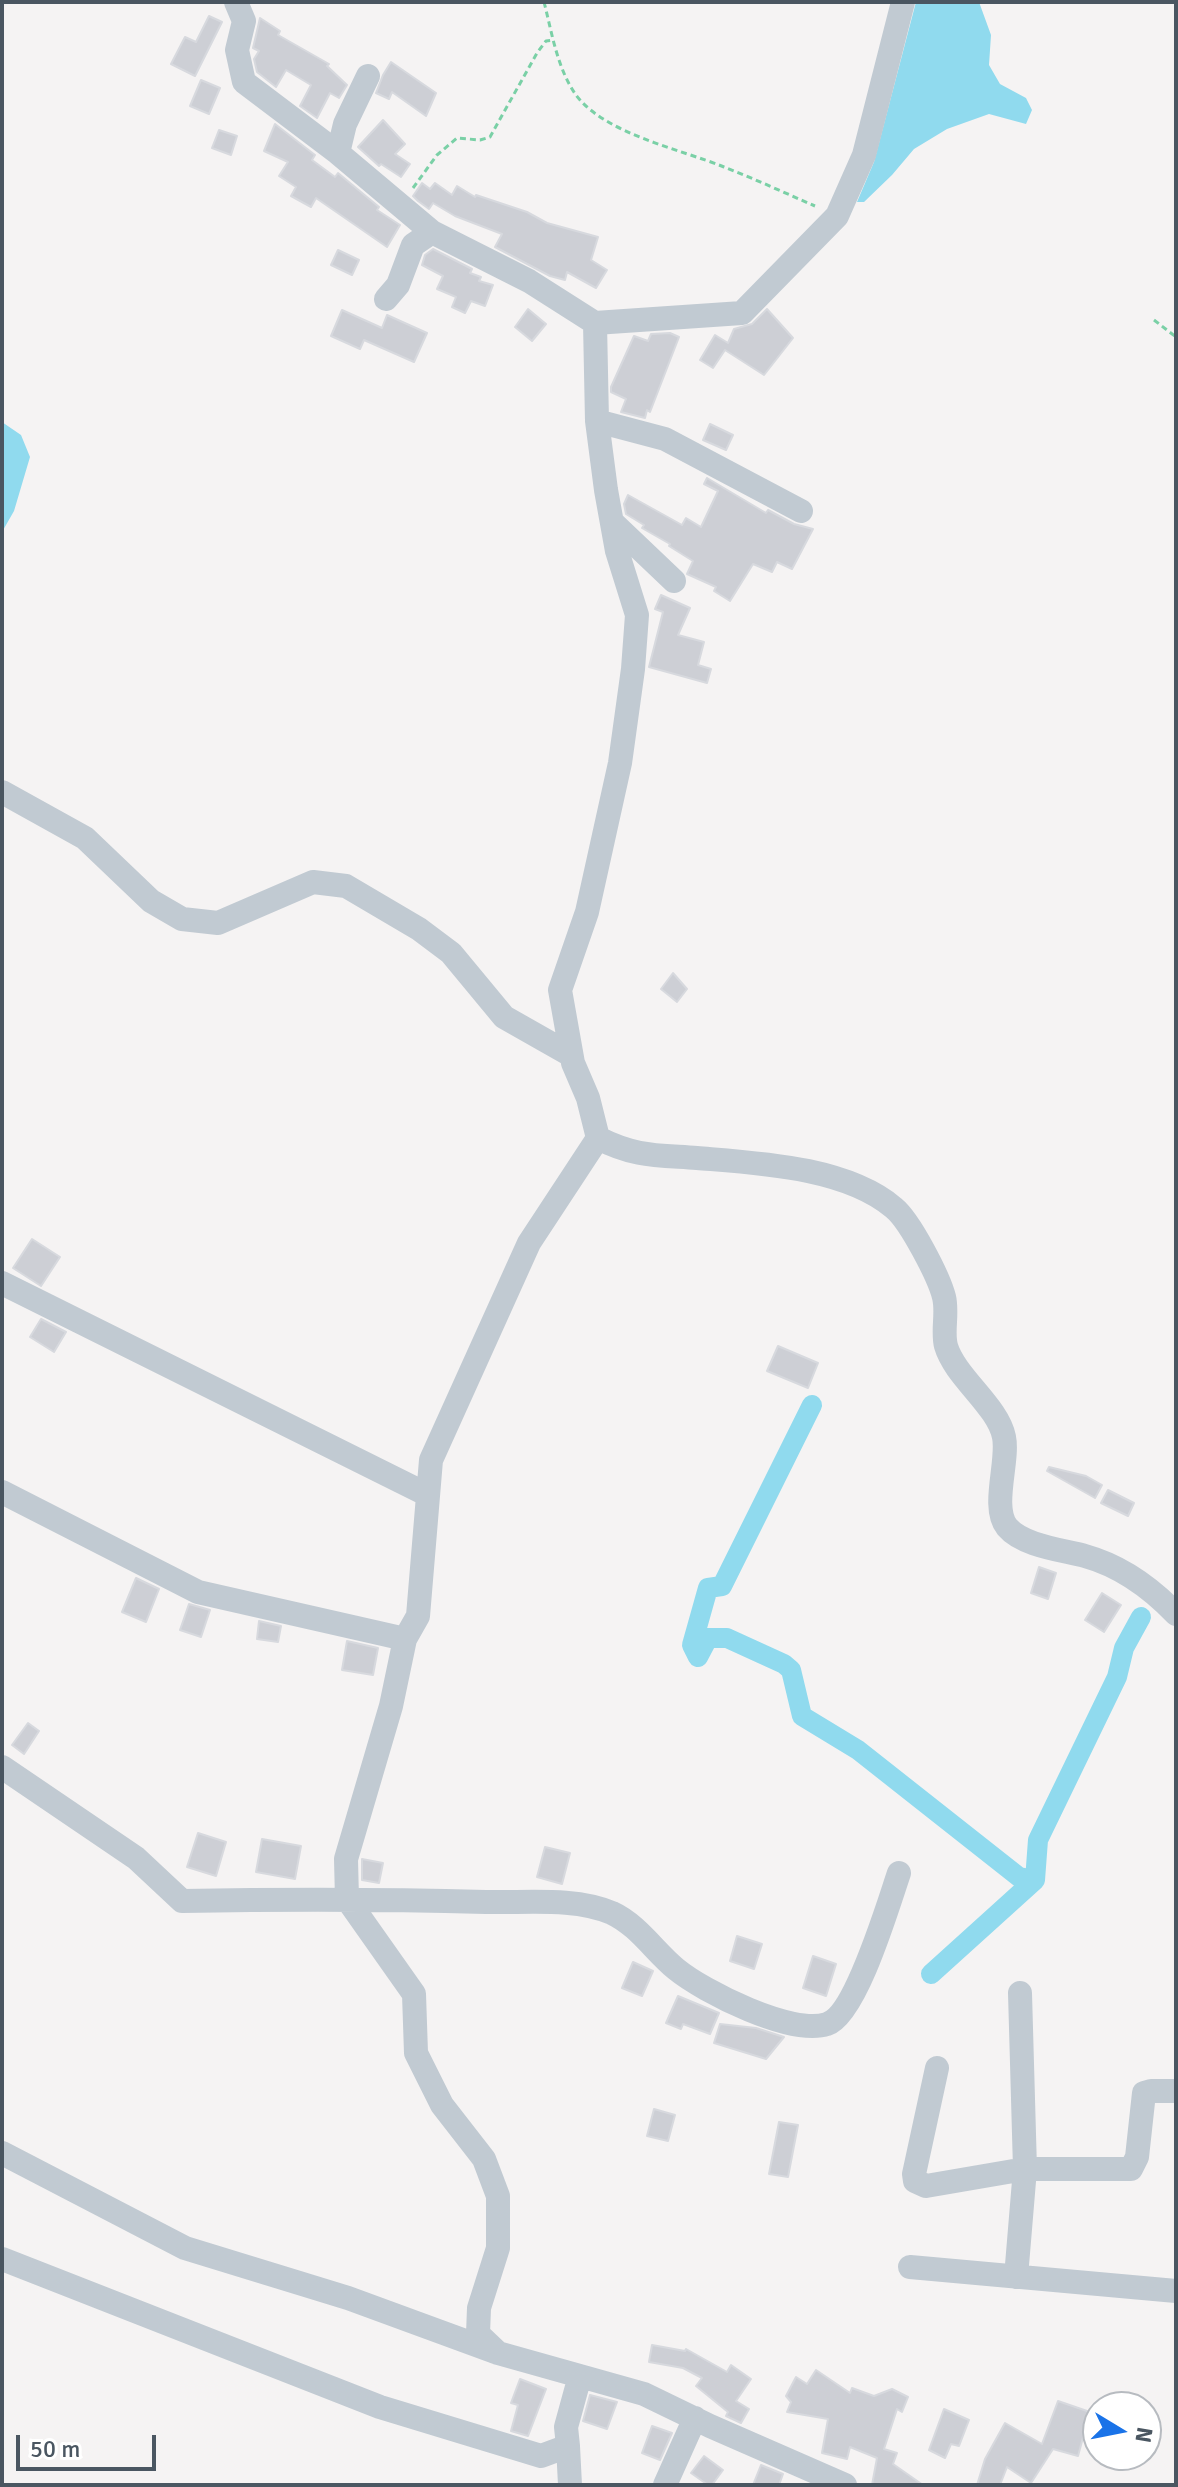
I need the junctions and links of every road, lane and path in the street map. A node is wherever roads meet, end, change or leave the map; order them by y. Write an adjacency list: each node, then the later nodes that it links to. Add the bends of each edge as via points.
1 (236, 2): 6 (street, via 244,21 237,50 244,82)
2 (544, 2): 4 (path)
3 (903, 2): 8 (street, via 864,155)
4 (554, 40): 7 (path, via 546,41 537,53 490,137 457,138 448,145); 8 (path, via 575,93 589,109 623,130)
5 (368, 76): 6 (street, via 345,124)
6 (338, 153): 7 (street)
7 (401, 208): 9 (street)
8 (837, 216): 12 (street, via 742,313)
9 (432, 232): 10 (street, via 413,245 398,285); 12 (street, via 529,281)
10 (386, 299)
11 (1154, 320): 13 (path)
12 (595, 323): 14 (street)
13 (1176, 337)
14 (597, 421): 15 (street, via 665,439); 16 (street)
15 (801, 511)
16 (612, 522): 17 (street); 19 (street, via 637,615 633,669 620,763 587,912 560,990)
17 (674, 581)
18 (2, 792): 19 (street, via 85,838 151,901 182,919 218,923 313,882 346,886 451,953 504,1017)
19 (571, 1055): 20 (street)
20 (598, 1138): 23 (street, via 529,1243 431,1460); 24 (street, via 651,1157 756,1163 855,1184 895,1209 923,1250 944,1298 946,1346 1004,1436 1000,1508 1006,1526 1055,1551 1085,1556 1125,1573)
21 (2, 1283): 23 (street)
22 (2, 1492): 25 (street, via 198,1592)
23 (428, 1495): 25 (street, via 418,1616)
24 (1176, 1614)
25 (405, 1639): 28 (street, via 346,1859)
26 (2, 1767): 28 (street, via 136,1858 182,1901)
27 (899, 1873): 28 (street, via 855,1992 826,2025 794,2024 748,2010 676,1970 613,1914 575,1905)
28 (347, 1899): 38 (street, via 414,1994 416,2053 442,2105 484,2159 498,2196 498,2248 479,2308 478,2334)
29 (1020, 1993): 33 (street)
30 (937, 2068): 33 (street, via 915,2181 926,2186)
31 (1176, 2091): 33 (street, via 1144,2093 1131,2169)
32 (2, 2153): 38 (street, via 185,2248 348,2298)
33 (1025, 2169): 36 (street)
34 (2, 2259): 41 (street, via 380,2407 541,2456)
35 (910, 2267): 36 (street)
36 (1016, 2277): 37 (street)
37 (1176, 2291)
38 (498, 2353): 39 (street)
39 (580, 2376): 40 (street, via 644,2394); 41 (street, via 566,2427)
40 (695, 2418): 43 (street); 44 (street)
41 (568, 2446): 42 (street)
42 (570, 2485)
43 (665, 2485)
44 (845, 2485)

